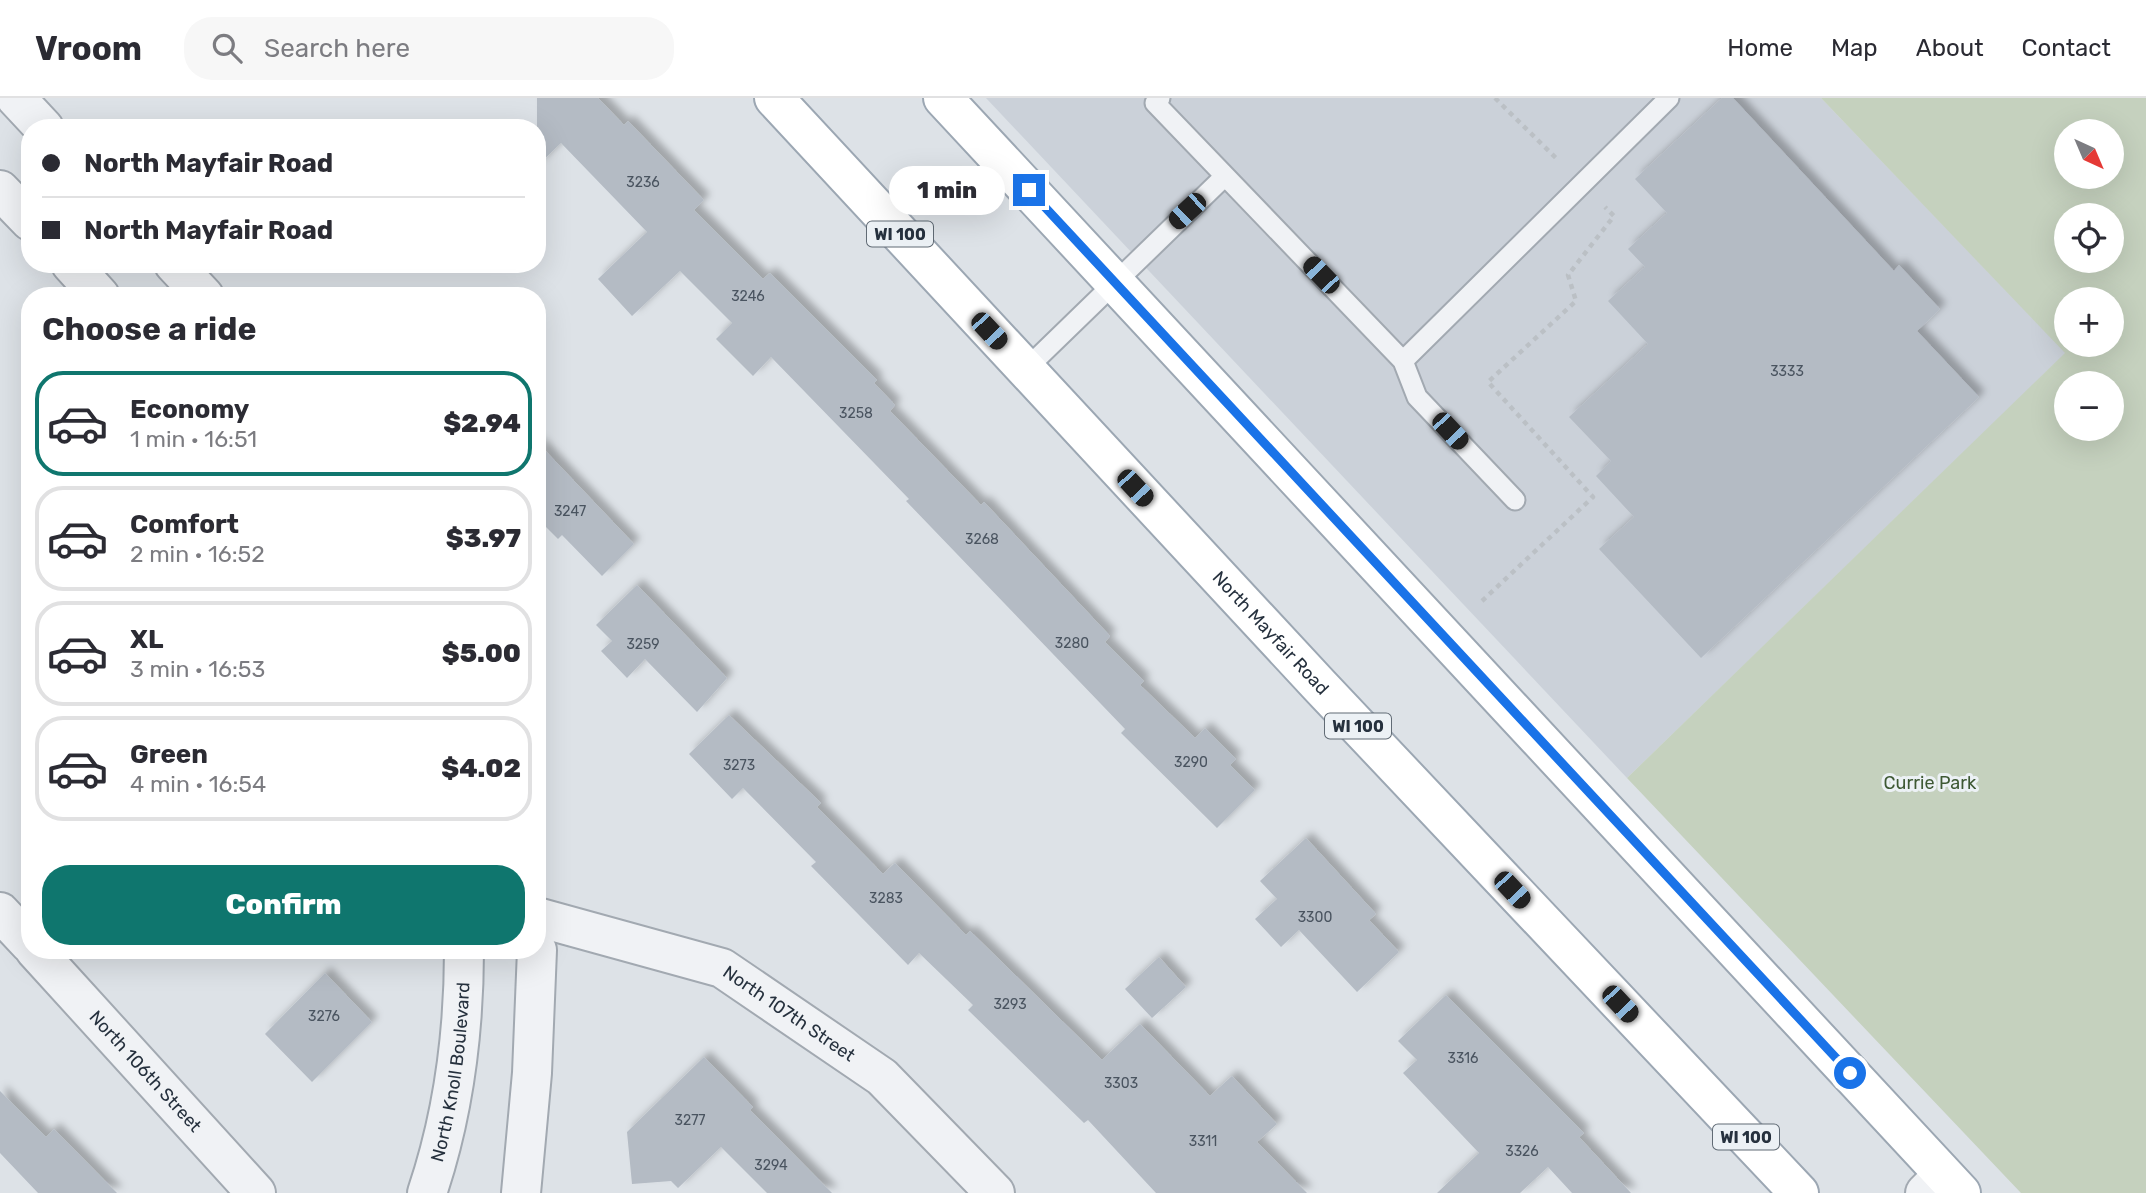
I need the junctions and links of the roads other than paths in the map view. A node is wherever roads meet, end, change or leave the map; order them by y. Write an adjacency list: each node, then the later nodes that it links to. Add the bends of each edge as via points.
1 (16, 98): 6 (street)
2 (774, 98): 16 (main road, North Mayfair Road / WI 100)
3 (943, 98): 12 (main road)
4 (1160, 98): 7 (lane, via 1155,103)
5 (1669, 98): 15 (lane)
6 (36, 119)
7 (1225, 176): 12 (lane); 15 (lane)
8 (0, 190): 9 (street)
9 (21, 212)
10 (79, 273): 13 (street)
11 (182, 273): 14 (street)
12 (1115, 282): 16 (lane); 24 (main road)
13 (92, 287)
14 (196, 287)
15 (1403, 361): 17 (lane, via 1417,397)
16 (1025, 370): 29 (main road, North Mayfair Road / WI 100)
17 (1515, 500)
18 (0, 912): 20 (street)
19 (546, 919): 28 (street, North 107th Street, via 722,968 882,1077)
20 (21, 934)
21 (43, 959): 25 (street, North 106th Street)
22 (464, 959): 26 (street, North Knoll Boulevard, via 464,1002 453,1088)
23 (537, 959): 27 (street)
24 (1943, 1187)
25 (256, 1193)
26 (427, 1193)
27 (521, 1193)
28 (995, 1193)
29 (1798, 1193)

